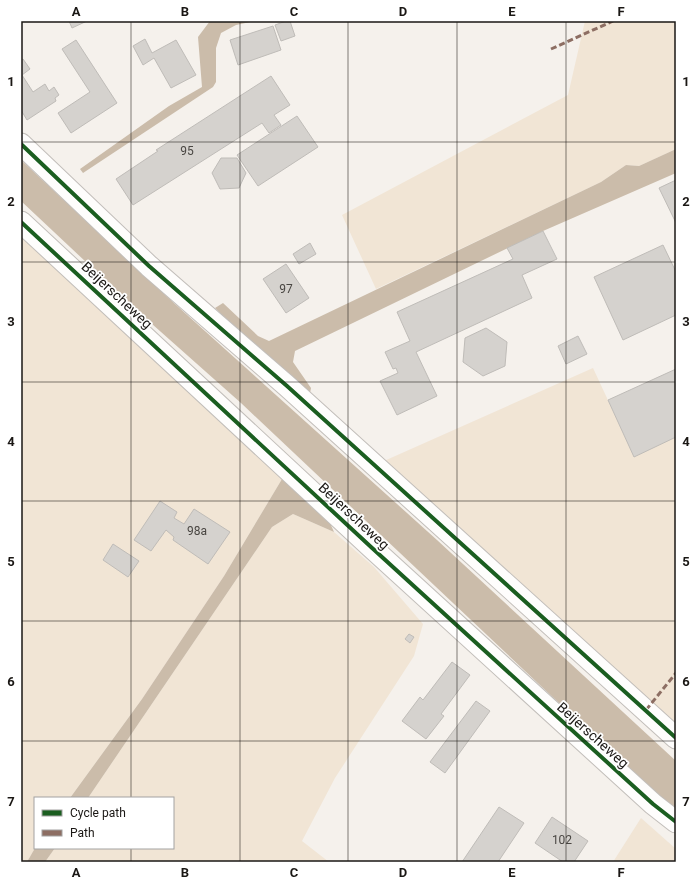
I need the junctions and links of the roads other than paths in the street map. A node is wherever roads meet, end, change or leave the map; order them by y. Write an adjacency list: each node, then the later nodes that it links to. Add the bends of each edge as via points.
1 (21, 144): 3 (street, via 149,266 287,386)
2 (21, 222): 4 (street, Beijerscheweg, via 490,657)
3 (676, 738)
4 (676, 822)

